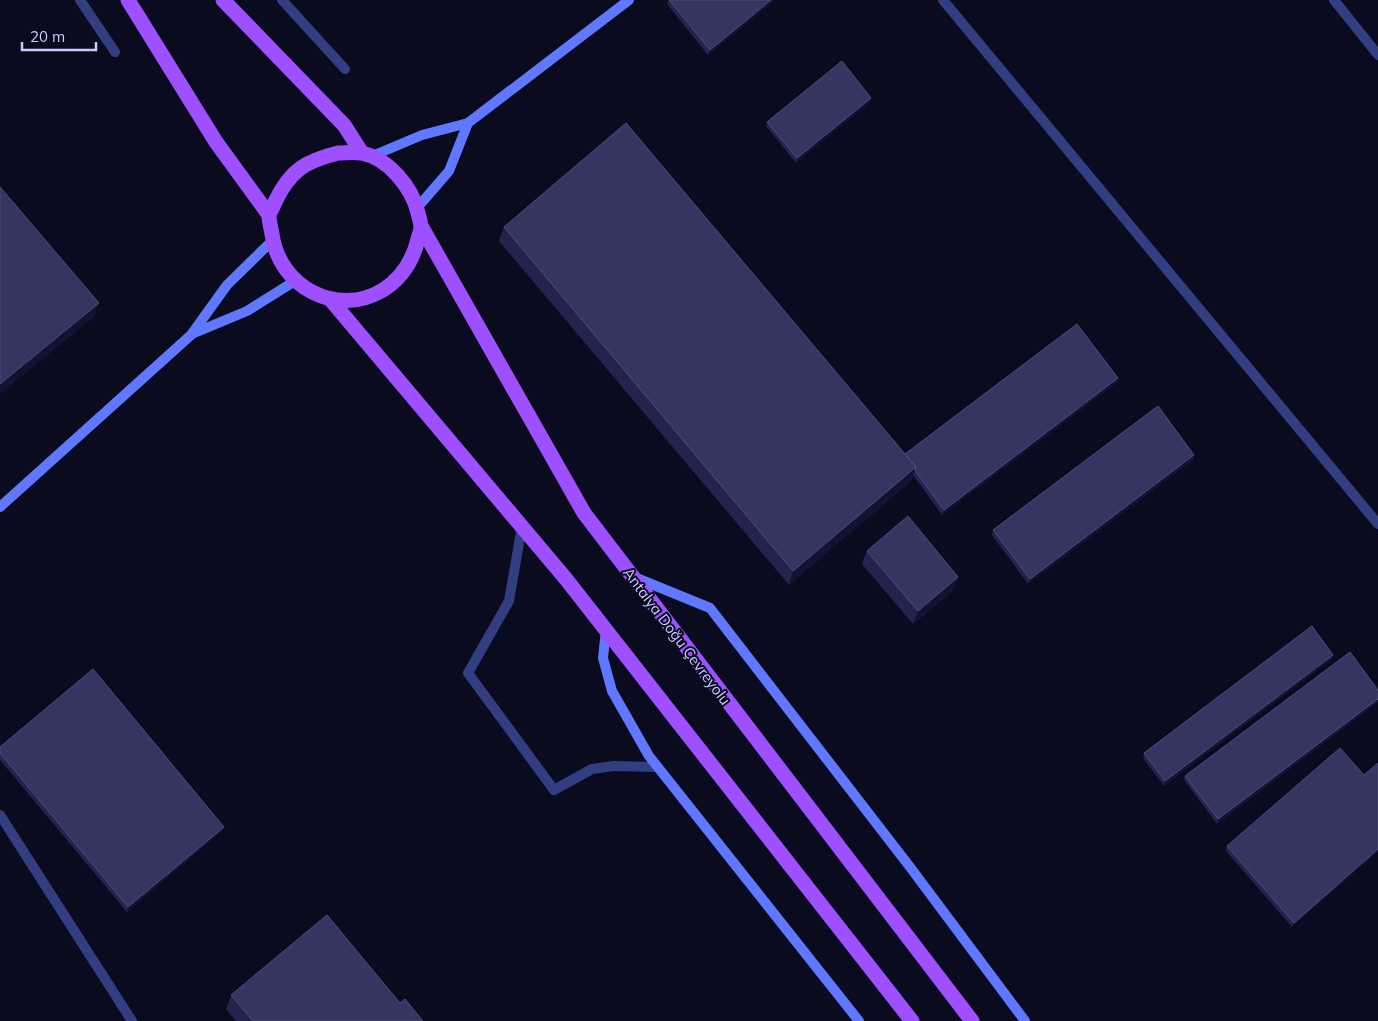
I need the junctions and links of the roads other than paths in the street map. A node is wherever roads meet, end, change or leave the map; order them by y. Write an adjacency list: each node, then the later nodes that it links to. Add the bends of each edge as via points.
1 (80, 0): 8 (street)
2 (128, 0): 14 (main road, via 216,142)
3 (224, 0): 12 (main road, via 344,126)
4 (282, 0): 10 (street)
5 (628, 0): 11 (street)
6 (943, 0): 21 (street)
7 (1334, 0): 9 (street)
8 (115, 52)
9 (1378, 55)
10 (345, 69)
11 (468, 122): 12 (street); 13 (street, via 450,170)
12 (366, 155): 13 (main road, via 384,163 401,178); 14 (main road, via 338,153 314,159 294,173 279,193)
13 (417, 208): 15 (main road)
14 (269, 215): 16 (main road)
15 (421, 226): 18 (main road, via 407,268 392,284 374,295 352,300); 23 (main road, Antalya Doğu Çevreyolu, via 584,513)
16 (273, 240): 17 (main road, via 281,263); 19 (street, via 227,285)
17 (295, 281): 18 (main road, via 312,293); 19 (street, via 247,311)
18 (330, 299): 22 (main road)
19 (191, 335): 20 (street)
20 (0, 507)
21 (1378, 524)
22 (522, 526): 24 (main road); 25 (street, via 509,601 468,673 554,790 592,769)
23 (633, 577): 30 (main road, Antalya Doğu Çevreyolu); 31 (street, via 710,608)
24 (606, 630): 25 (street, via 603,658 612,691); 29 (main road)
25 (658, 767): 28 (street)
26 (0, 815): 27 (street)
27 (132, 1021)
28 (859, 1021)
29 (912, 1021)
30 (972, 1021)
31 (1025, 1021)

